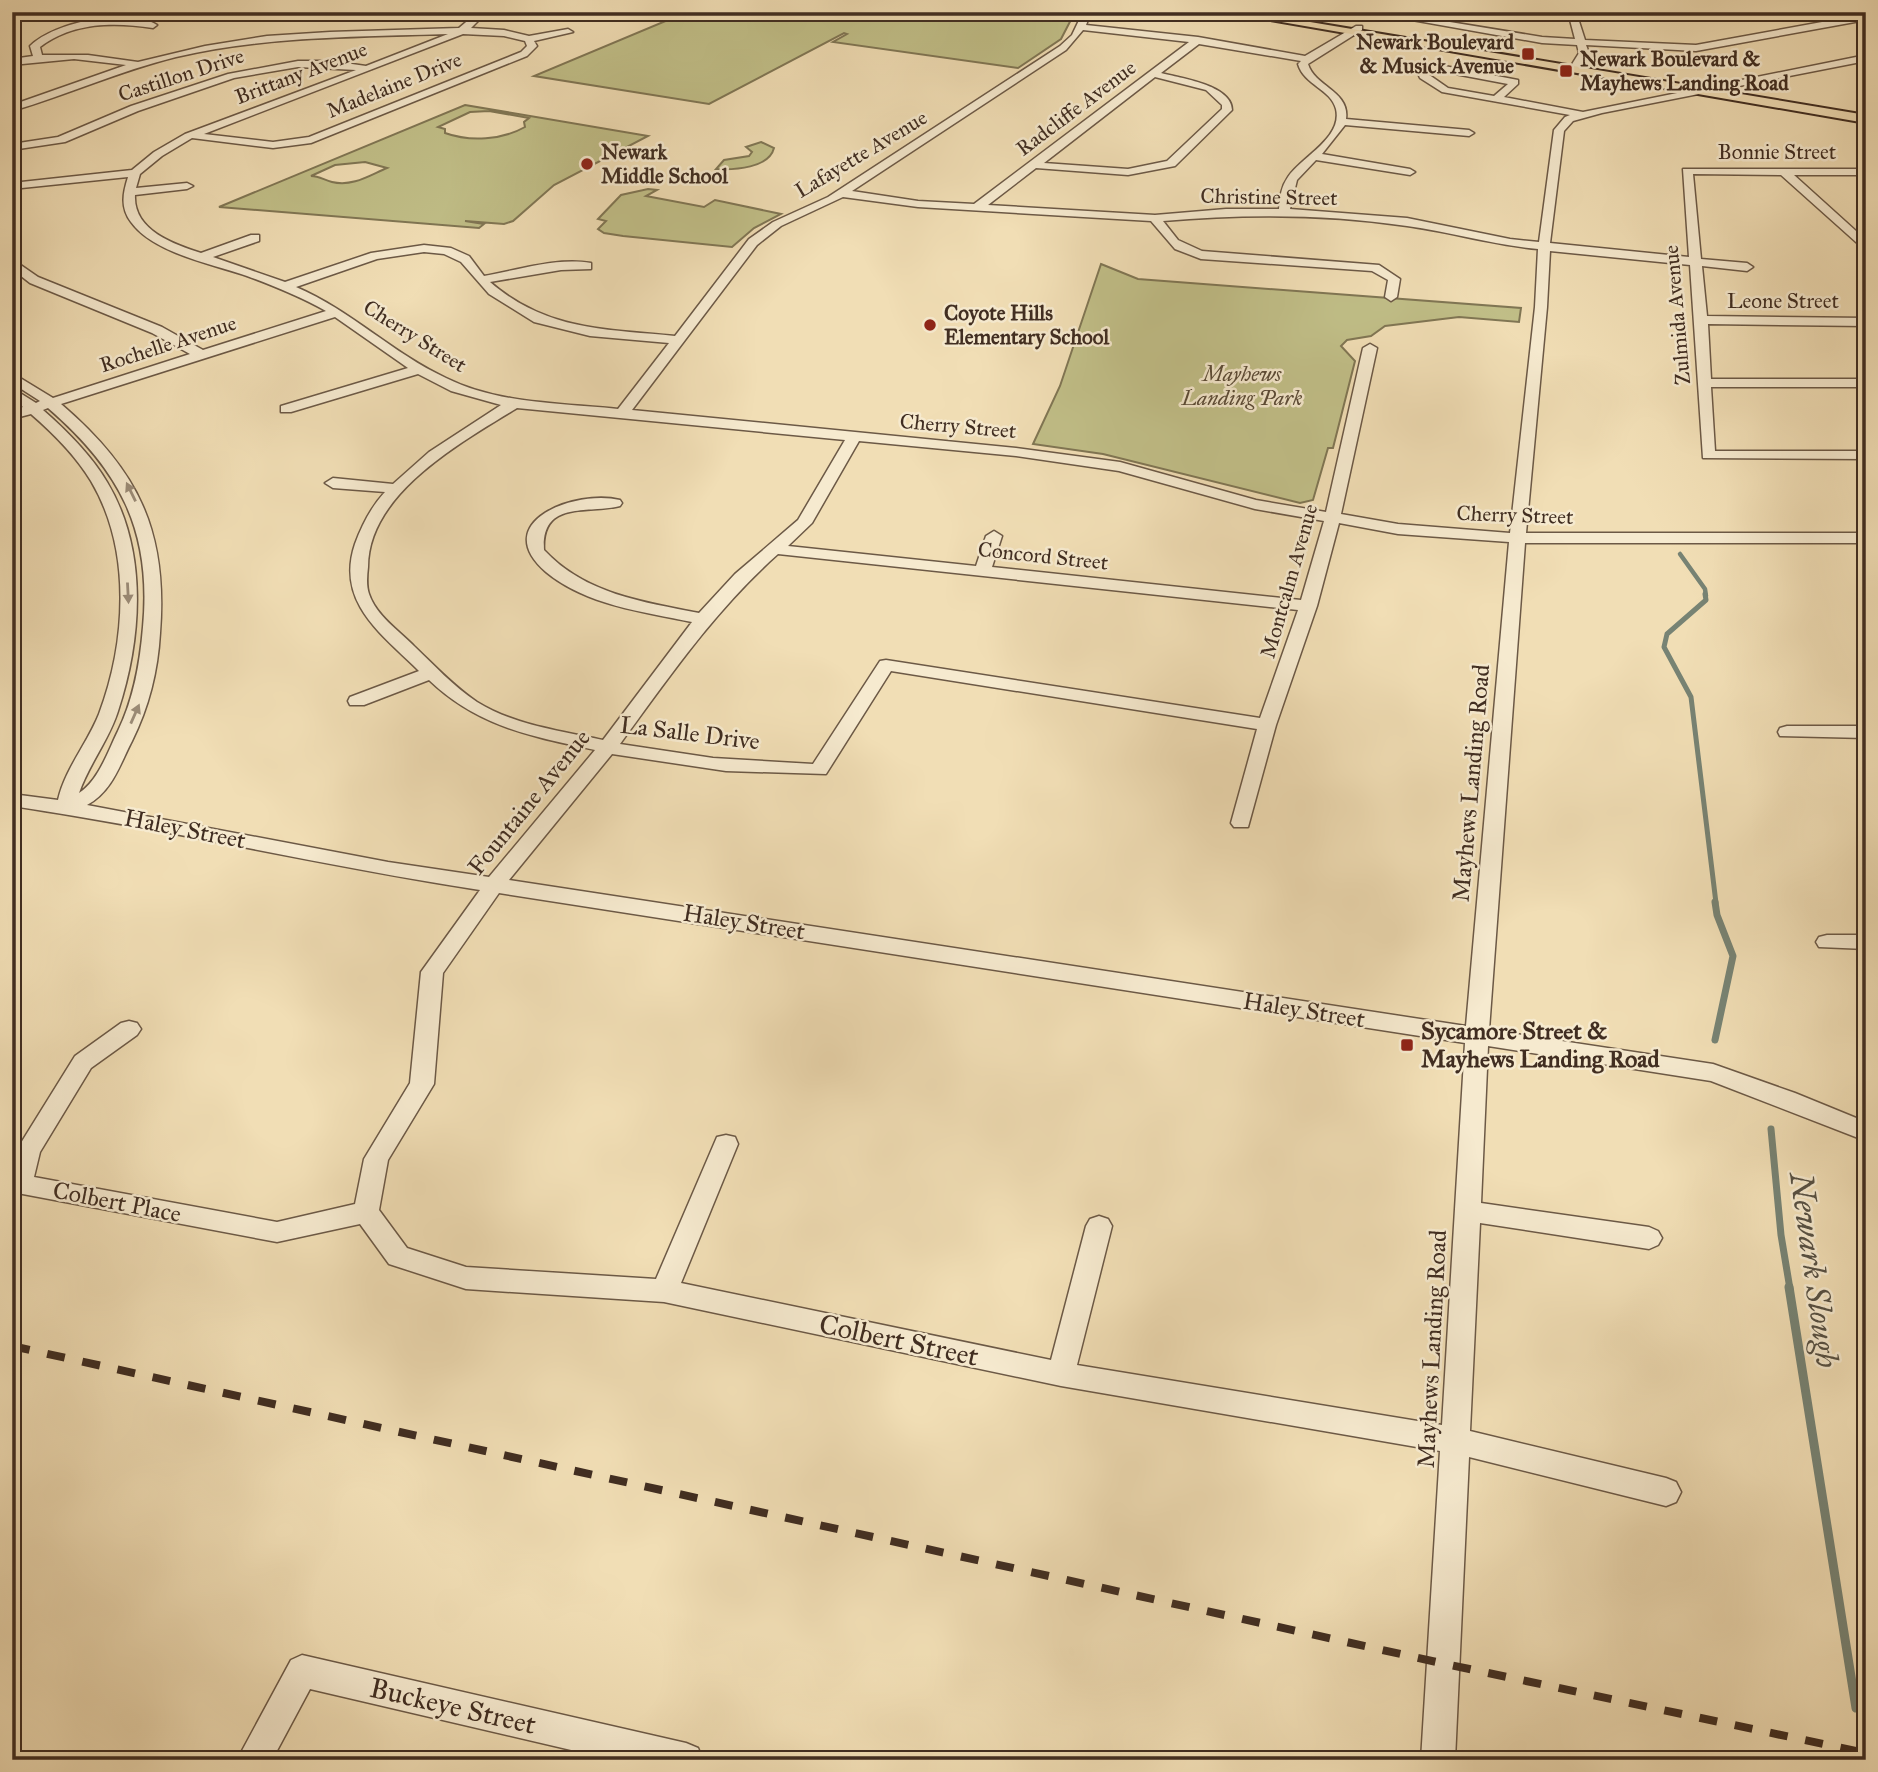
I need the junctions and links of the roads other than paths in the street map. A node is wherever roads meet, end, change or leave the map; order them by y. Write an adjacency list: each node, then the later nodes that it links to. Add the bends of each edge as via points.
1 (483, 12): 14 (street, Brittany Avenue)
2 (1087, 12): 11 (street, Lafayette Avenue)
3 (1229, 12): 13 (main road)
4 (1262, 12): 13 (main road)
5 (1371, 12): 19 (street)
6 (1572, 12): 19 (street)
7 (1626, 12): 8 (street)
8 (1689, 12)
9 (1866, 18): 19 (street, via 1696,48)
10 (153, 25): 20 (street, via 122,22 67,29 35,46)
11 (1080, 27): 18 (street); 53 (street, Lafayette Avenue, via 1063,48)
12 (262, 29): 17 (street)
13 (1356, 30): 22 (street); 25 (main road)
14 (460, 32): 16 (street, Madelaine Drive); 17 (street, Madelaine Drive); 26 (street, Brittany Avenue)
15 (568, 32): 16 (street)
16 (529, 39): 41 (street, Madelaine Drive, via 532,46 524,54 311,140 273,145)
17 (264, 40): 24 (street, Madelaine Drive)
18 (1198, 40): 22 (street); 27 (street, Radcliffe Avenue)
19 (1581, 43): 25 (street, via 1584,53)
20 (38, 57): 23 (street); 24 (street, via 89,56)
21 (1866, 58): 29 (street)
22 (1307, 59): 39 (street, via 1303,70 1334,97 1342,110)
23 (12, 62)
24 (137, 65): 35 (street, Madelaine Drive)
25 (1576, 67): 28 (main road); 30 (main road)
26 (366, 69): 41 (street, Brittany Avenue); 42 (street, Castillon Drive, via 318,64 237,74 57,141)
27 (1154, 74): 44 (street, Radcliffe Avenue); 44 (street, via 1209,88 1227,104 1227,110 1171,164 1128,172)
28 (1652, 82): 31 (main road); 33 (main road, via 1667,87)
29 (1739, 82): 30 (street); 32 (main road)
30 (1713, 87): 31 (street); 32 (main road)
31 (1699, 90): 33 (street); 38 (main road)
32 (1754, 94): 36 (main road)
33 (1673, 95): 37 (street)
34 (1496, 99): 34 (street, via 1444,90 1419,72 1434,67 1515,82); 37 (street)
35 (12, 108)
36 (1866, 112)
37 (1580, 114): 58 (street, Mayhews Landing Road, via 1563,122 1559,130)
38 (1866, 119)
39 (1342, 122): 40 (street); 43 (street)
40 (1469, 133)
41 (190, 136): 49 (street, Brittany Avenue)
42 (12, 147)
43 (1312, 156): 46 (street); 55 (street, via 1292,178)
44 (1033, 164): 54 (street, Radcliffe Avenue)
45 (1687, 171): 47 (street, Bonnie Street); 61 (street, Zulmida Avenue)
46 (1410, 172)
47 (1784, 172): 48 (street, Bonnie Street); 59 (street)
48 (1866, 172)
49 (135, 173): 50 (street); 52 (street)
50 (12, 186)
51 (187, 186): 52 (street)
52 (128, 192): 60 (street, Cherry Street, via 128,207 139,225)
53 (842, 193): 54 (street, Christine Street); 71 (street, Lafayette Avenue, via 777,224 752,242)
54 (977, 208): 56 (street, Christine Street)
55 (1284, 212): 56 (street, Christine Street); 58 (street, Christine Street, via 1407,222)
56 (1155, 218): 67 (street, via 1168,240 1201,255 1374,268 1394,279)
57 (255, 238): 60 (street)
58 (1544, 247): 61 (street, Christine Street); 92 (street, Mayhews Landing Road)
59 (1866, 247)
60 (202, 257): 66 (street, Cherry Street)
61 (1694, 262): 64 (street, Christine Street); 69 (street, Zulmida Avenue)
62 (12, 263): 73 (street, via 34,280 157,330)
63 (587, 266): 65 (street)
64 (1747, 267)
65 (481, 280): 66 (street, via 458,255 420,249 370,257); 71 (street, via 538,319 593,331)
66 (284, 287): 68 (street, Cherry Street)
67 (1391, 297)
68 (337, 312): 73 (street, Rochelle Avenue); 74 (street, Cherry Street)
69 (1700, 320): 70 (street, Leone Street); 76 (street, Zulmida Avenue)
70 (1866, 322)
71 (677, 340): 84 (street, Lafayette Avenue)
72 (1370, 348): 90 (street, Montcalm Avenue)
73 (202, 355): 79 (street, Rochelle Avenue)
74 (420, 369): 80 (street, Cherry Street, via 456,388); 82 (street)
75 (12, 377): 79 (street)
76 (1705, 383): 77 (street); 86 (street, Zulmida Avenue, via 1708,455)
77 (1866, 383)
78 (12, 392): 81 (street)
79 (52, 402): 81 (street, Rochelle Avenue); 105 (street, one-way to 79, via 91,794 138,709 155,612 145,525 123,478 90,437)
80 (514, 403): 84 (street, Cherry Street); 88 (street, La Salle Drive, via 442,449)
81 (34, 408): 83 (street, Rochelle Avenue); 105 (street, one-way to 105, via 70,443 100,483 111,505 126,565 129,616 110,709 69,787)
82 (286, 409)
83 (12, 415)
84 (621, 415): 85 (street, Cherry Street)
85 (854, 437): 90 (street, Cherry Street, via 1120,467 1255,504); 94 (street, Fountaine Avenue, via 804,523)
86 (1866, 455)
87 (333, 482): 88 (street)
88 (398, 489): 98 (street, La Salle Drive, via 370,521 362,542 359,589 374,616)
89 (614, 502): 97 (street, via 577,504 551,514 537,534 536,551 555,571 595,592)
90 (1332, 519): 92 (street, Cherry Street); 96 (street, Montcalm Avenue)
91 (994, 536): 95 (street)
92 (1517, 538): 93 (street, Cherry Street); 111 (street, Mayhews Landing Road)
93 (1866, 538)
94 (774, 549): 95 (street, Concord Street); 97 (street, Fountaine Avenue)
95 (982, 572): 96 (street, Concord Street)
96 (1308, 606): 100 (street, Montcalm Avenue)
97 (703, 619): 103 (street, Fountaine Avenue)
98 (432, 673): 99 (street); 103 (street, La Salle Drive, via 472,707 521,728)
99 (357, 701)
100 (1267, 725): 103 (street, La Salle Drive, via 886,665 819,770 714,765); 106 (street, Montcalm Avenue)
101 (1787, 732): 102 (street)
102 (1866, 732)
103 (607, 748): 107 (street, Fountaine Avenue)
104 (12, 800): 105 (street, Haley Street)
105 (66, 807): 107 (street, Haley Street)
106 (1241, 823)
107 (494, 885): 111 (street, Haley Street); 115 (street, Fountaine Avenue, via 432,972 422,1084 376,1159)
108 (1827, 942): 109 (street)
109 (1866, 942)
110 (129, 1029): 115 (street, Colbert Place, via 83,1062 28,1151 19,1184 277,1232)
111 (1477, 1037): 112 (street, Haley Street, via 1713,1073); 114 (street, Mayhews Landing Road)
112 (1866, 1132)
113 (726, 1144): 118 (street)
114 (1466, 1211): 117 (street); 120 (street, Mayhews Landing Road)
115 (366, 1212): 118 (street, Colbert Street, via 398,1256 466,1278)
116 (1099, 1226): 119 (street)
117 (1649, 1238)
118 (664, 1291): 119 (street, Colbert Street)
119 (1061, 1374): 120 (street, Colbert Street)
120 (1454, 1440): 121 (street, Colbert Street); 124 (street, Mayhews Landing Road)
121 (1666, 1492)
122 (254, 1760): 123 (street, Buckeye Street, via 302,1671)
123 (686, 1760)
124 (1438, 1760)

